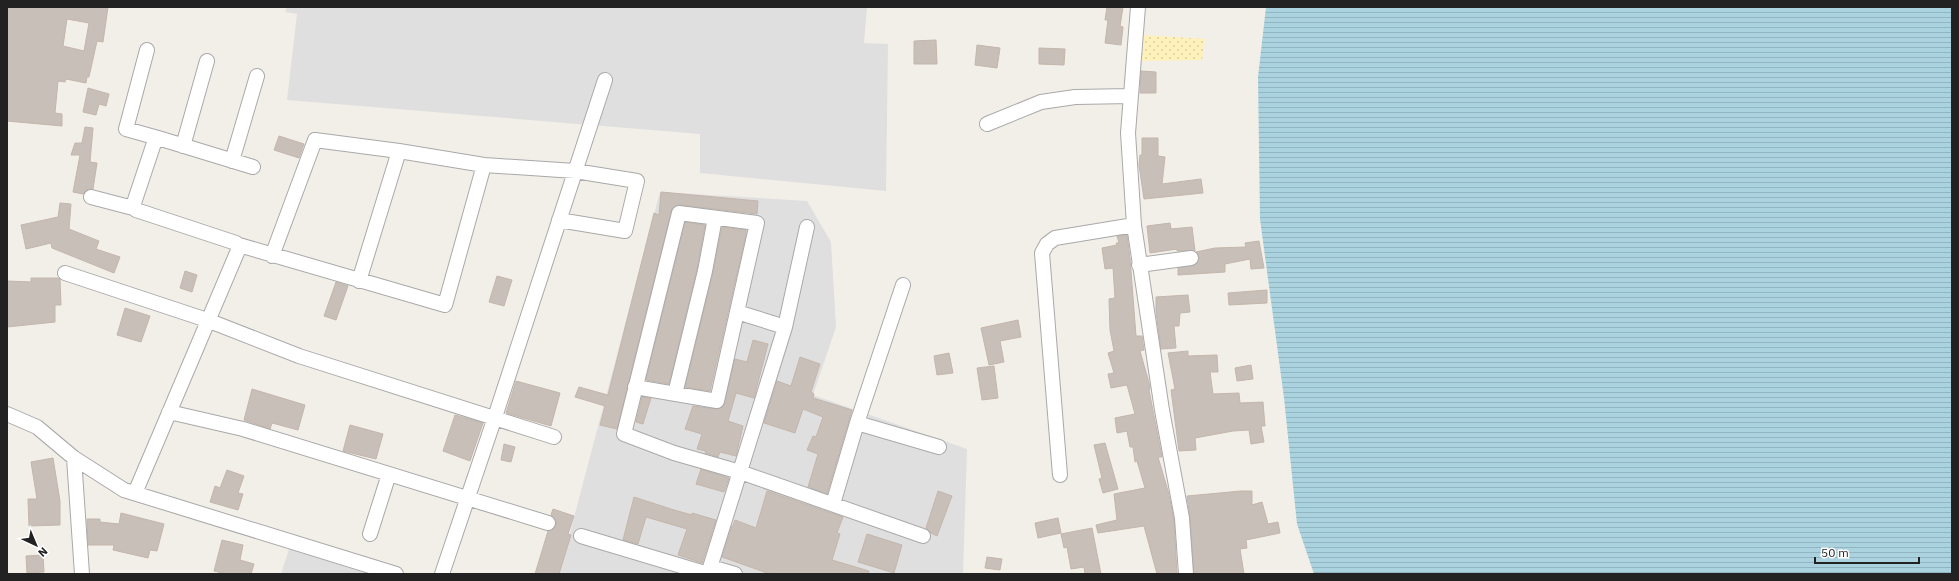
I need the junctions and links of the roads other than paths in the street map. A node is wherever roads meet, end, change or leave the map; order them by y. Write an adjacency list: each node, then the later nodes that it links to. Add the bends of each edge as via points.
1 (1138, 7): 6 (street)
2 (147, 50): 8 (street, via 126,129)
3 (207, 61): 9 (street)
4 (257, 76): 11 (street)
5 (604, 80): 14 (street)
6 (1131, 96): 7 (street, via 1075,97 1041,102); 19 (street, via 1128,133)
7 (987, 124)
8 (158, 138): 9 (street); 16 (street, via 154,143)
9 (183, 146): 11 (street)
10 (399, 151): 12 (street); 22 (street, via 315,140); 26 (street)
11 (232, 161): 13 (street)
12 (484, 165): 14 (street); 26 (street, via 445,304)
13 (253, 167)
14 (575, 171): 18 (street); 18 (street, via 637,181 625,231)
15 (92, 197): 16 (street)
16 (133, 208): 21 (street)
17 (715, 218): 28 (street, via 757,223); 31 (street, via 679,213); 32 (street, via 705,271)
18 (559, 220): 35 (street)
19 (1134, 225): 24 (street); 42 (street, via 1055,238 1047,244 1042,253)
20 (807, 226): 30 (street)
21 (239, 245): 22 (street); 29 (street)
22 (272, 256): 26 (street)
23 (1191, 258): 24 (street)
24 (1139, 265): 55 (street, via 1182,518)
25 (65, 273): 29 (street)
26 (359, 281)
27 (903, 285): 36 (street)
28 (737, 312): 30 (street); 32 (street, via 717,401)
29 (207, 320): 33 (street); 35 (street, via 299,356)
30 (785, 327): 40 (street)
31 (635, 387): 32 (street); 40 (street, via 624,434 674,453)
32 (674, 394)
33 (169, 412): 41 (street, via 243,429); 43 (street)
34 (7, 414): 39 (street, via 37,427)
35 (495, 417): 37 (street); 44 (street)
36 (857, 423): 38 (street); 45 (street)
37 (554, 437)
38 (940, 447)
39 (74, 458): 43 (street, via 124,490); 51 (street)
40 (740, 472): 45 (street); 50 (street)
41 (389, 474): 44 (street); 47 (street)
42 (1060, 476)
43 (135, 493): 52 (street)
44 (468, 499): 46 (street); 53 (street)
45 (833, 504): 49 (street)
46 (548, 523)
47 (370, 534)
48 (581, 536): 50 (street, via 708,574)
49 (923, 536)
50 (711, 567): 54 (street)
51 (83, 574)
52 (396, 574)
53 (442, 574)
54 (735, 574)
55 (1186, 574)

